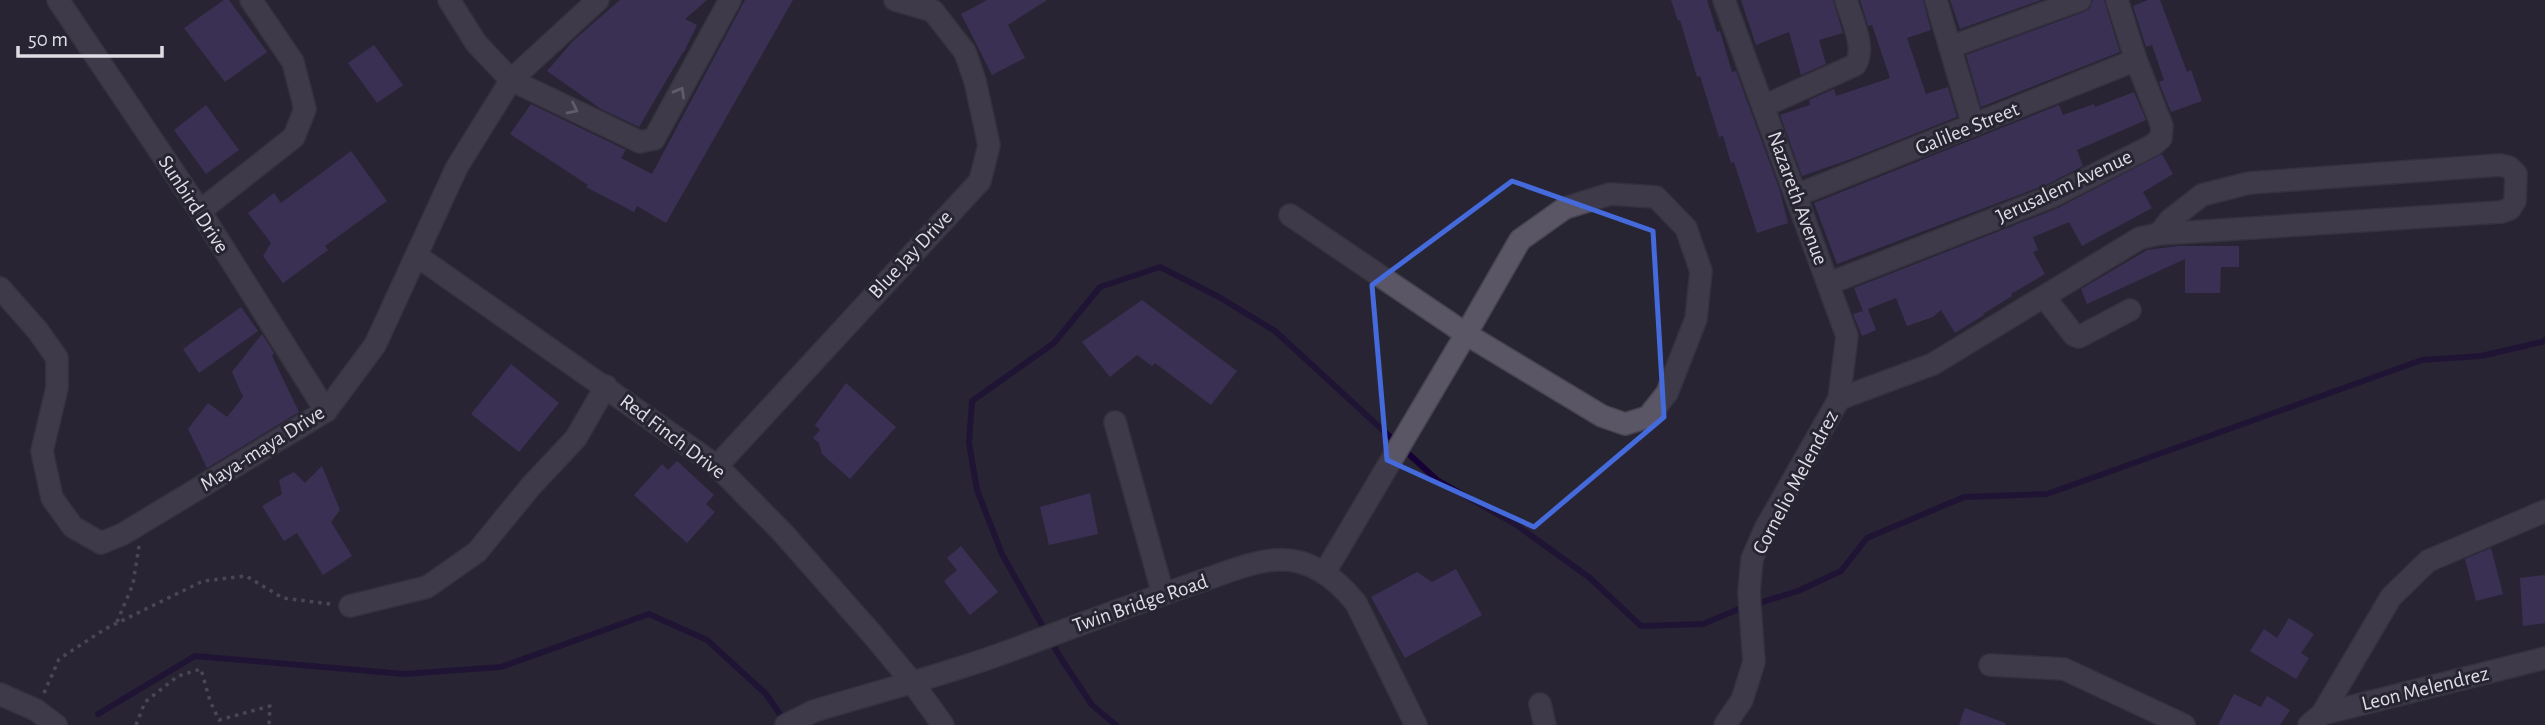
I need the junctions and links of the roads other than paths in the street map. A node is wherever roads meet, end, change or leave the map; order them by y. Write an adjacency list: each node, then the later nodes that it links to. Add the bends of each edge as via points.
1 (58, 0): 19 (street, Sunbird Drive)
2 (251, 0): 19 (street, via 293,62 305,109 294,137)
3 (449, 0): 15 (street, via 476,43)
4 (598, 0): 15 (street, Maya-maya Drive)
5 (730, 0): 15 (street, one-way to 5, via 648,142 654,139)
6 (895, 0): 12 (street)
7 (1724, 0): 16 (street, Nazareth Avenue)
8 (1846, 0): 16 (street, via 1859,59)
9 (1936, 0): 13 (street)
10 (2080, 0): 13 (street)
11 (2117, 0): 14 (street, Jerusalem Avenue)
12 (939, 5): 32 (street, Blue Jay Drive, via 975,81 989,145 980,181)
13 (1950, 47): 17 (street)
14 (2136, 60): 17 (street, Galilee Street); 23 (street, Jerusalem Avenue, via 2162,126 2161,138 2153,145 2053,196)
15 (511, 80): 22 (street, Maya-maya Drive, via 457,167)
16 (1764, 106): 18 (street, Nazareth Avenue)
17 (1973, 125): 18 (street, Galilee Street)
18 (1797, 195): 23 (street, Nazareth Avenue)
19 (200, 211): 30 (street, Sunbird Drive)
20 (1290, 215): 27 (street)
21 (2159, 234): 21 (street, via 2501,212 2515,201 2515,174 2500,165 2249,183 2202,195); 25 (street, via 2140,238)
22 (417, 256): 28 (street, Red Finch Drive); 30 (street, Maya-maya Drive, via 375,345)
23 (1830, 283): 29 (street, Nazareth Avenue, via 1847,336)
24 (0, 288): 30 (street, Maya-maya Drive, via 57,358 57,388 42,451 52,498 73,527 101,542 143,522)
25 (2045, 298): 26 (street, via 2079,337); 29 (street, via 1933,364)
26 (2130, 310)
27 (1466, 334): 27 (street, via 1521,240 1565,208 1610,194 1656,197 1686,228 1701,271 1696,319 1667,393 1648,417 1625,424 1602,416); 34 (street)
28 (606, 386): 32 (street, Red Finch Drive); 36 (street, via 576,438 477,552 427,587)
29 (1839, 399): 46 (street, Cornelio Melendrez, via 1752,559 1749,592 1754,662 1742,700)
30 (327, 411)
31 (1115, 422): 35 (street)
32 (717, 466): 39 (street, Red Finch Drive, via 783,533)
33 (2545, 511): 41 (street, via 2428,561 2391,597)
34 (1325, 572): 35 (street, Twin Bridge Road, via 1277,560); 45 (street, Twin Bridge Road, via 1356,603)
35 (1163, 594): 39 (street, Twin Bridge Road)
36 (350, 606)
37 (2545, 658): 41 (street, Leon Melendrez)
38 (1990, 665): 47 (street, via 2064,669)
39 (912, 682): 43 (street, Twin Bridge Road, via 814,711); 44 (street, Red Finch Drive)
40 (0, 694): 42 (street)
41 (2315, 719)
42 (56, 725)
43 (786, 725)
44 (943, 725)
45 (1416, 725)
46 (1725, 725)
47 (2184, 725)

